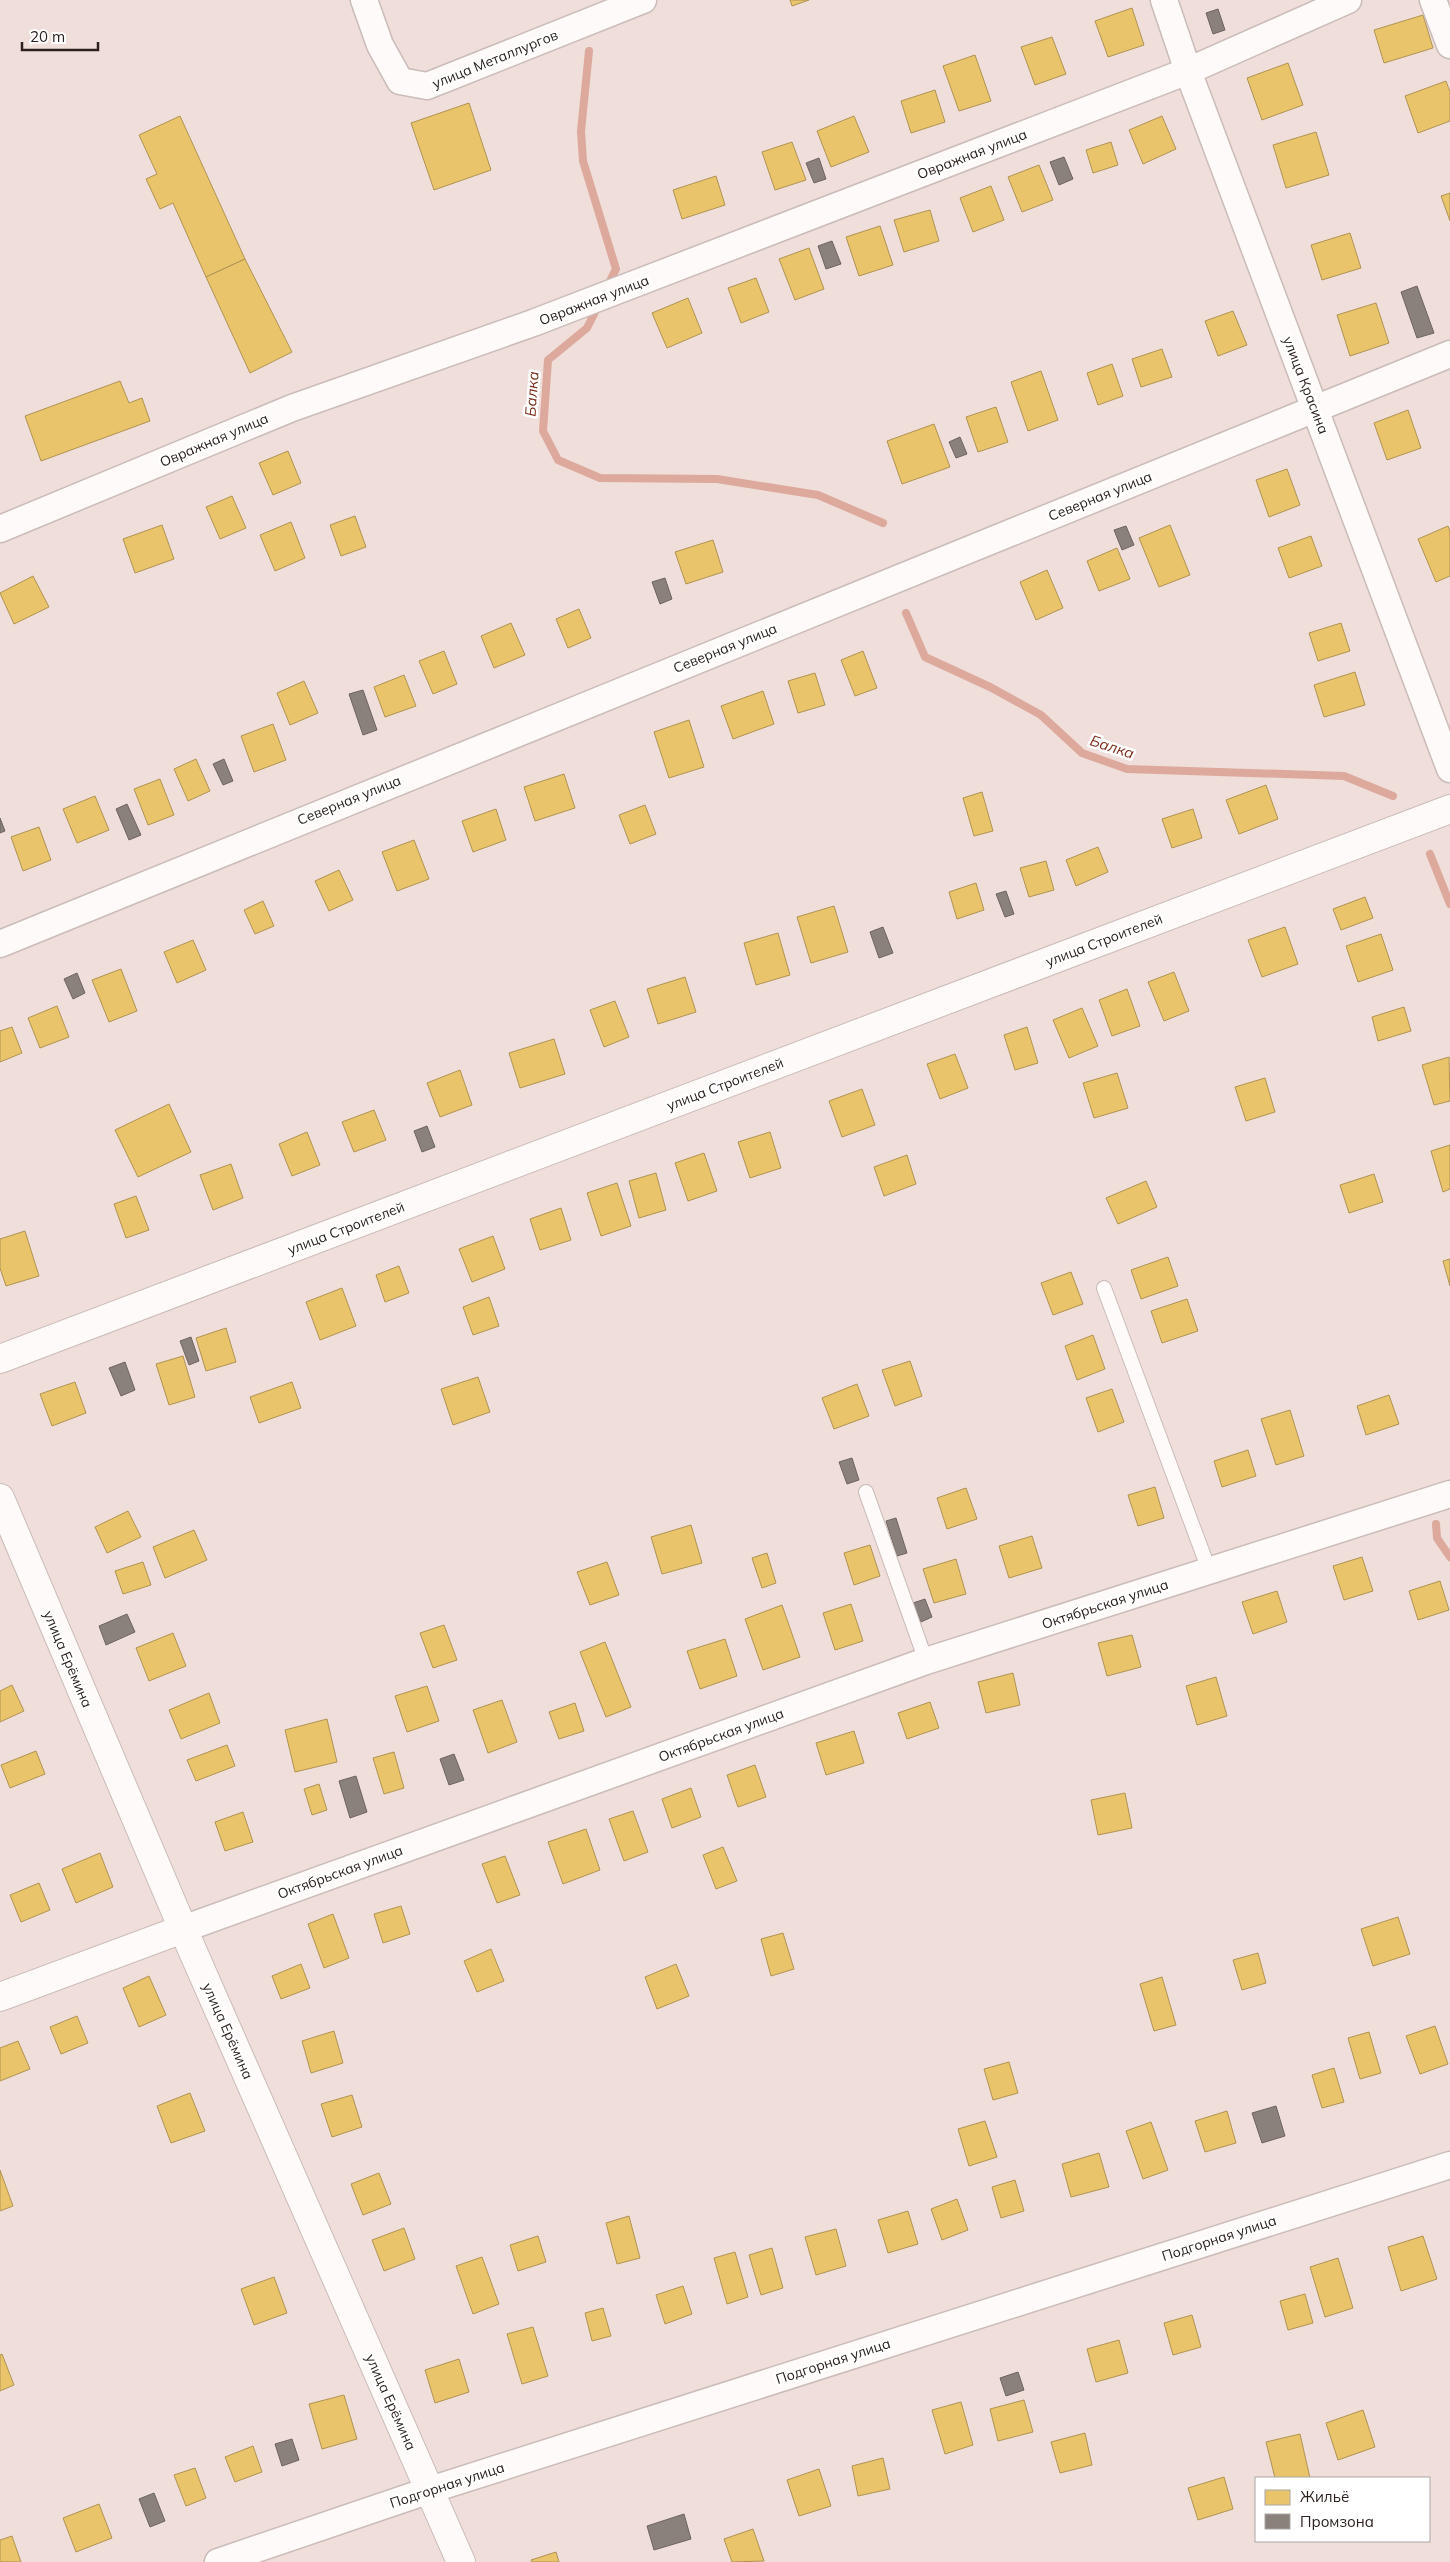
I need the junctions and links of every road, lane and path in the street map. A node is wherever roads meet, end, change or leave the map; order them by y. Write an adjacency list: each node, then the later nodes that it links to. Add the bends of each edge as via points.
1 (364, 0): 2 (street, улица Металлургов, via 380,45 400,81 428,86)
2 (643, 0)
3 (1164, 0): 7 (street, улица Красина)
4 (1348, 0): 7 (street, Овражная улица)
5 (1433, 0): 6 (street)
6 (1450, 45)
7 (1188, 71): 9 (street, улица Красина); 10 (street, Овражная улица, via 532,323 292,408)
8 (1450, 354): 9 (street, Северная улица)
9 (1315, 409): 11 (street, улица Красина); 13 (street, Северная улица)
10 (0, 529)
11 (1450, 769)
12 (1450, 809): 15 (street, улица Строителей)
13 (0, 944)
14 (1104, 1288): 19 (lane)
15 (0, 1359)
16 (866, 1492): 20 (lane)
17 (1450, 1494): 19 (street, Октябрьская улица)
18 (0, 1498): 21 (street, улица Ерёмина)
19 (1209, 1570): 20 (street, Октябрьская улица)
20 (926, 1661): 21 (street, Октябрьская улица)
21 (183, 1929): 22 (street, Октябрьская улица); 24 (street, улица Ерёмина)
22 (0, 1997)
23 (1450, 2165): 24 (street, Подгорная улица)
24 (430, 2490): 25 (street, Подгорная улица); 26 (street, улица Ерёмина)
25 (218, 2562)
26 (461, 2562)

